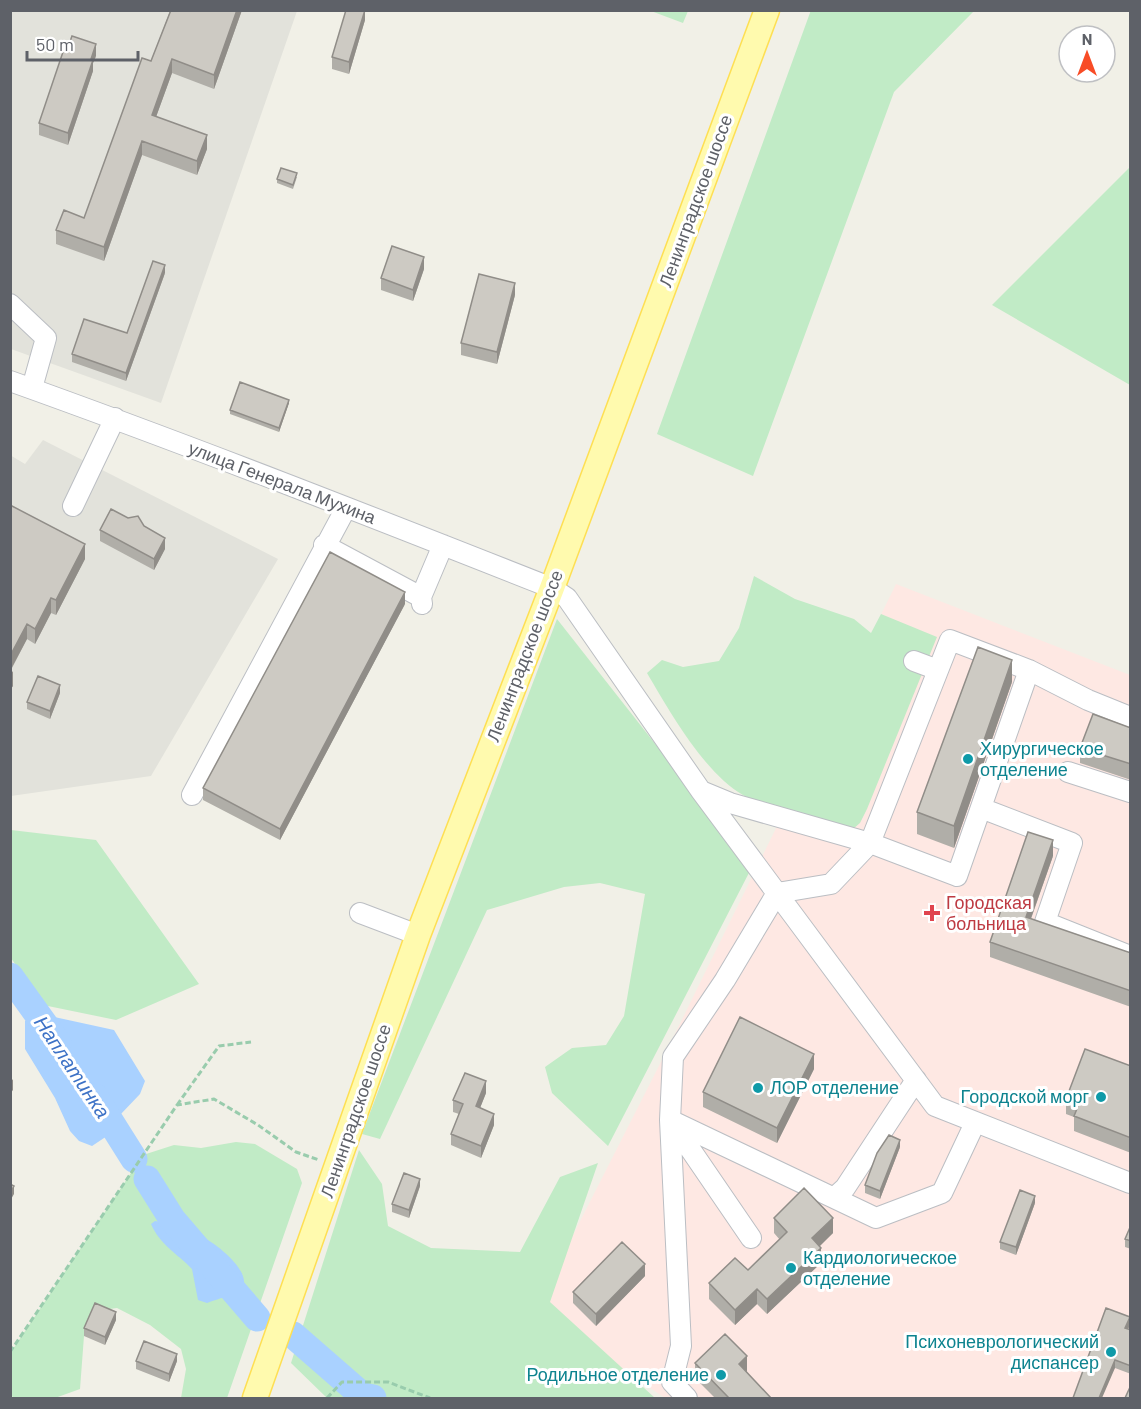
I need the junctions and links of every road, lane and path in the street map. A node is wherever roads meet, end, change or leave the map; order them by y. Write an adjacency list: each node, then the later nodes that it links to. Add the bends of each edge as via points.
1 (767, 10): 10 (main road, Ленинградское шоссе)
2 (10, 304): 4 (street, via 46,338)
3 (10, 381): 4 (street, улица Генерала Мухина)
4 (32, 388): 5 (street, улица Генерала Мухина)
5 (115, 418): 6 (street); 7 (street, улица Генерала Мухина)
6 (73, 506)
7 (346, 508): 8 (street); 9 (street, улица Генерала Мухина)
8 (324, 545): 9 (street, via 422,600); 18 (street)
9 (443, 545): 10 (street, улица Генерала Мухина)
10 (552, 588): 16 (street, via 567,598); 23 (main road, Ленинградское шоссе)
11 (914, 661): 12 (street)
12 (938, 670): 13 (street, via 950,640); 20 (street)
13 (1029, 670): 14 (street); 19 (street)
14 (1131, 717)
15 (1068, 772): 17 (street)
16 (701, 790): 20 (street, via 730,803); 21 (street)
17 (1131, 792)
18 (192, 795)
19 (981, 808): 20 (street, via 957,876); 24 (street, via 1072,843 1045,921)
20 (870, 843): 21 (street, via 831,884)
21 (777, 894): 26 (street); 28 (street, via 672,1057)
22 (360, 913): 23 (street)
23 (418, 935): 30 (main road, Ленинградское шоссе)
24 (1131, 956)
25 (251, 1042): 27 (path, via 219,1046)
26 (916, 1080): 29 (street, via 935,1106); 32 (street, via 845,1188)
27 (177, 1105): 30 (path, via 213,1099 296,1152); 34 (path)
28 (670, 1120): 32 (street); 33 (street); 38 (street, via 681,1346 672,1382)
29 (975, 1123): 31 (street); 32 (street, via 942,1193 876,1218)
30 (336, 1166): 35 (main road, Ленинградское шоссе)
31 (1131, 1183)
32 (834, 1198)
33 (751, 1238)
34 (10, 1352)
35 (255, 1398)
36 (327, 1398): 37 (path, via 342,1382 388,1382)
37 (430, 1398)
38 (687, 1398)

